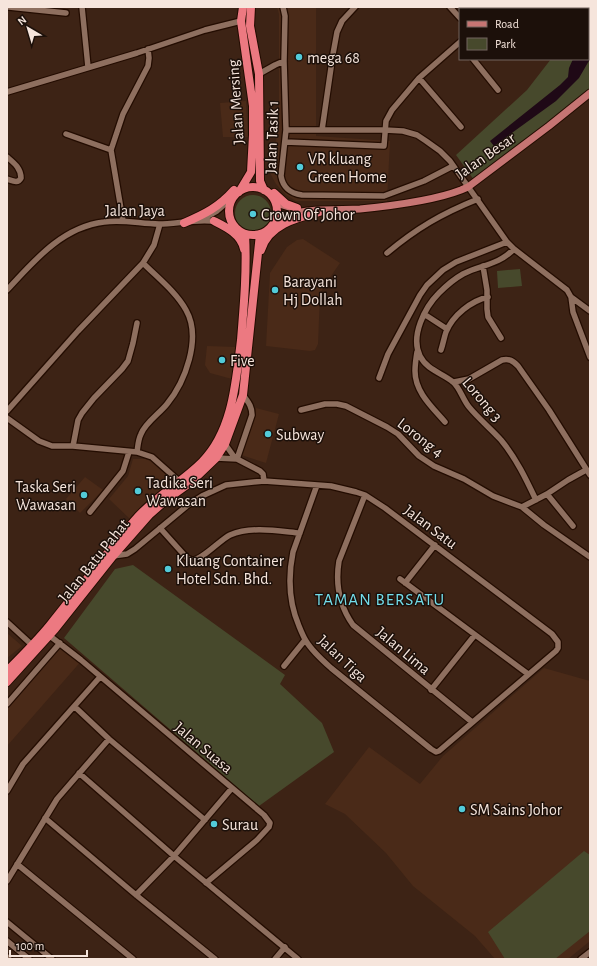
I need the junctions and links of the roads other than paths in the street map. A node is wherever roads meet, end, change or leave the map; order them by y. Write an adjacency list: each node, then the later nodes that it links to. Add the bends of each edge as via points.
1 (9, 7): 8 (street)
2 (82, 7): 15 (street)
3 (243, 7): 10 (highway, Jalan Mersing)
4 (251, 7): 16 (highway, Jalan Mersing, via 250,26)
5 (283, 7): 14 (street, Jalan Tasik 1)
6 (355, 7): 23 (street, via 342,21 337,32)
7 (450, 7): 9 (street)
8 (66, 13)
9 (459, 17)
10 (241, 21): 12 (street); 28 (highway, Jalan Mersing, via 253,106)
11 (459, 44): 17 (street)
12 (148, 49): 15 (street); 27 (street, via 148,66 123,114)
13 (474, 60): 18 (street)
14 (284, 62): 16 (street); 22 (street, Jalan Tasik 1)
15 (88, 67): 19 (street)
16 (260, 74): 31 (highway, Jalan Mersing)
17 (419, 78): 21 (street); 24 (street, via 392,110 386,121)
18 (498, 90)
19 (7, 92)
20 (590, 93): 33 (main road, Jalan Besar)
21 (461, 127)
22 (286, 130): 23 (street); 26 (street, Jalan Tasik 1)
23 (322, 130): 24 (street)
24 (385, 130): 26 (street, via 384,146); 30 (street, via 403,131 416,136 440,151)
25 (66, 134): 27 (street)
26 (285, 142): 30 (street, Jalan Tasik 1, via 282,183 290,192 302,195 384,196 424,181)
27 (111, 150): 41 (street)
28 (253, 153): 35 (highway, Jalan Mersing, via 251,172); 43 (highway, via 247,171 229,196 217,207)
29 (7, 157): 32 (street, via 15,164 21,178 14,182)
30 (453, 166): 33 (street)
31 (260, 172): 34 (highway, Jalan Mersing); 38 (highway, via 267,186 280,200)
32 (7, 179)
33 (468, 186): 36 (street); 40 (main road, Jalan Besar, via 456,192 412,202)
34 (264, 190): 35 (highway, via 252,187); 37 (highway)
35 (236, 195): 43 (street, Jalan Jaya, via 217,211); 46 (highway, via 230,204 229,212)
36 (478, 199): 49 (street); 51 (street, via 450,210 421,227)
37 (276, 203): 38 (main road, Jalan Besar); 45 (highway)
38 (296, 208): 39 (main road, Jalan Besar)
39 (309, 211): 40 (main road, Jalan Besar); 45 (main road, Jalan Besar, via 291,214)
40 (323, 211): 54 (highway, via 295,219 278,228 266,239)
41 (123, 221): 44 (street, Jalan Jaya); 56 (street, Jalan Jaya, via 93,223 67,234 40,254)
42 (214, 221): 43 (street, Jalan Jaya); 46 (street, Jalan Jaya); 52 (highway, via 228,228 240,239)
43 (188, 222): 44 (street, Jalan Jaya)
44 (160, 224): 53 (street, via 154,245)
45 (274, 224): 48 (highway)
46 (235, 227): 47 (highway)
47 (245, 234): 48 (highway); 52 (highway, Jalan Batu Pahat)
48 (260, 234): 54 (highway, Jalan Batu Pahat)
49 (507, 242): 50 (street); 67 (street, via 456,262 427,285 388,354)
50 (514, 249): 55 (street, via 501,260); 58 (street, via 561,284)
51 (387, 253)
52 (246, 259): 81 (highway, Jalan Batu Pahat, via 242,331 232,405 214,446 203,461)
53 (143, 263): 71 (street); 77 (street, via 179,299 187,311 192,340 180,384 174,395 141,433)
54 (256, 266): 69 (highway, Jalan Batu Pahat)
55 (483, 266): 57 (street); 60 (street, via 450,283 438,294)
56 (7, 290)
57 (488, 297): 62 (street, via 464,308); 63 (street, via 489,320)
58 (571, 297): 59 (street); 66 (street, via 573,312)
59 (590, 311)
60 (424, 314): 62 (street); 64 (street, via 419,327)
61 (137, 323): 75 (street, via 128,362 82,413 78,420)
62 (448, 329): 65 (street)
63 (501, 338)
64 (418, 349): 68 (street, Lorong 3, via 422,360 429,368); 73 (street, via 414,371 416,382 422,396)
65 (441, 350)
66 (590, 357)
67 (379, 378)
68 (454, 382): 80 (street, via 469,379 502,360 512,360 549,410); 86 (street, Lorong 3, via 468,406 512,454)
69 (243, 395): 74 (highway, Jalan Batu Pahat); 79 (street, via 252,409 252,415)
70 (301, 410): 87 (street, Lorong 4, via 325,404 346,406 393,430 419,456 434,466 464,479 493,496)
71 (7, 411)
72 (7, 418): 75 (street, via 39,441 52,446)
73 (445, 422)
74 (225, 444): 78 (highway, Jalan Batu Pahat); 79 (street)
75 (73, 446): 76 (street)
76 (129, 452): 77 (street); 88 (street, via 121,475)
77 (137, 452): 81 (street, via 152,457)
78 (216, 458): 79 (street); 93 (highway, Jalan Batu Pahat, via 149,516)
79 (236, 459): 82 (street, via 260,471)
80 (588, 473): 84 (street, via 568,480)
81 (180, 480): 102 (highway, Jalan Batu Pahat, via 142,510)
82 (264, 481): 83 (street, Jalan Satu); 90 (street, Jalan Satu, via 226,485 214,490 188,505)
83 (317, 485): 85 (street, Jalan Satu, via 342,488); 91 (street, Jalan Tiga)
84 (548, 494): 86 (street); 89 (street)
85 (365, 495): 92 (street, Jalan Satu); 108 (street, Jalan Lima, via 337,571 337,590 341,605 353,625)
86 (536, 500): 87 (street)
87 (522, 507): 94 (street, Lorong 4)
88 (90, 512)
89 (573, 526)
90 (160, 528): 91 (street, via 186,558 191,560 197,559 236,533 255,530); 93 (street, Jalan Satu, via 131,552)
91 (300, 533): 100 (street, Jalan Tiga, via 292,557 290,585 294,611)
92 (435, 545): 96 (street); 105 (street, Jalan Satu, via 557,639 558,649)
93 (113, 556): 98 (highway, Jalan Batu Pahat)
94 (590, 557)
95 (400, 579): 96 (street)
96 (405, 584): 99 (street)
97 (7, 622): 102 (street)
98 (50, 636): 101 (street, Jalan Suasa); 107 (highway, Jalan Batu Pahat)
99 (474, 636): 105 (street); 108 (street)
100 (305, 640): 103 (street); 111 (street, Jalan Tiga, via 331,668 433,751 442,749)
101 (60, 643): 106 (street, Jalan Suasa); 109 (street)
102 (32, 645): 104 (highway, Jalan Batu Pahat)
103 (284, 666)
104 (7, 671)
105 (528, 674): 111 (street, Jalan Satu)
106 (100, 677): 110 (street); 114 (street, Jalan Suasa)
107 (7, 682)
108 (431, 690): 111 (street, Jalan Lima)
109 (7, 704)
110 (74, 707): 112 (street); 115 (street, via 24,764)
111 (472, 722)
112 (109, 739): 113 (street); 117 (street)
113 (79, 773): 116 (street, via 60,794); 118 (street)
114 (232, 788): 117 (street); 121 (street, Jalan Suasa, via 264,815 270,826)
115 (7, 791)
116 (45, 818): 119 (street); 122 (street)
117 (205, 820): 118 (street)
118 (174, 856): 121 (street); 122 (street)
119 (17, 864): 120 (street); 129 (street)
120 (7, 881)
121 (206, 883): 125 (street)
122 (136, 895): 130 (street)
123 (7, 922): 128 (street)
124 (7, 941): 127 (street)
125 (285, 947): 131 (street); 132 (street)
126 (590, 952): 133 (street)
127 (29, 959)
128 (52, 959)
129 (133, 959)
130 (215, 959)
131 (276, 959)
132 (298, 959)
133 (581, 959)

